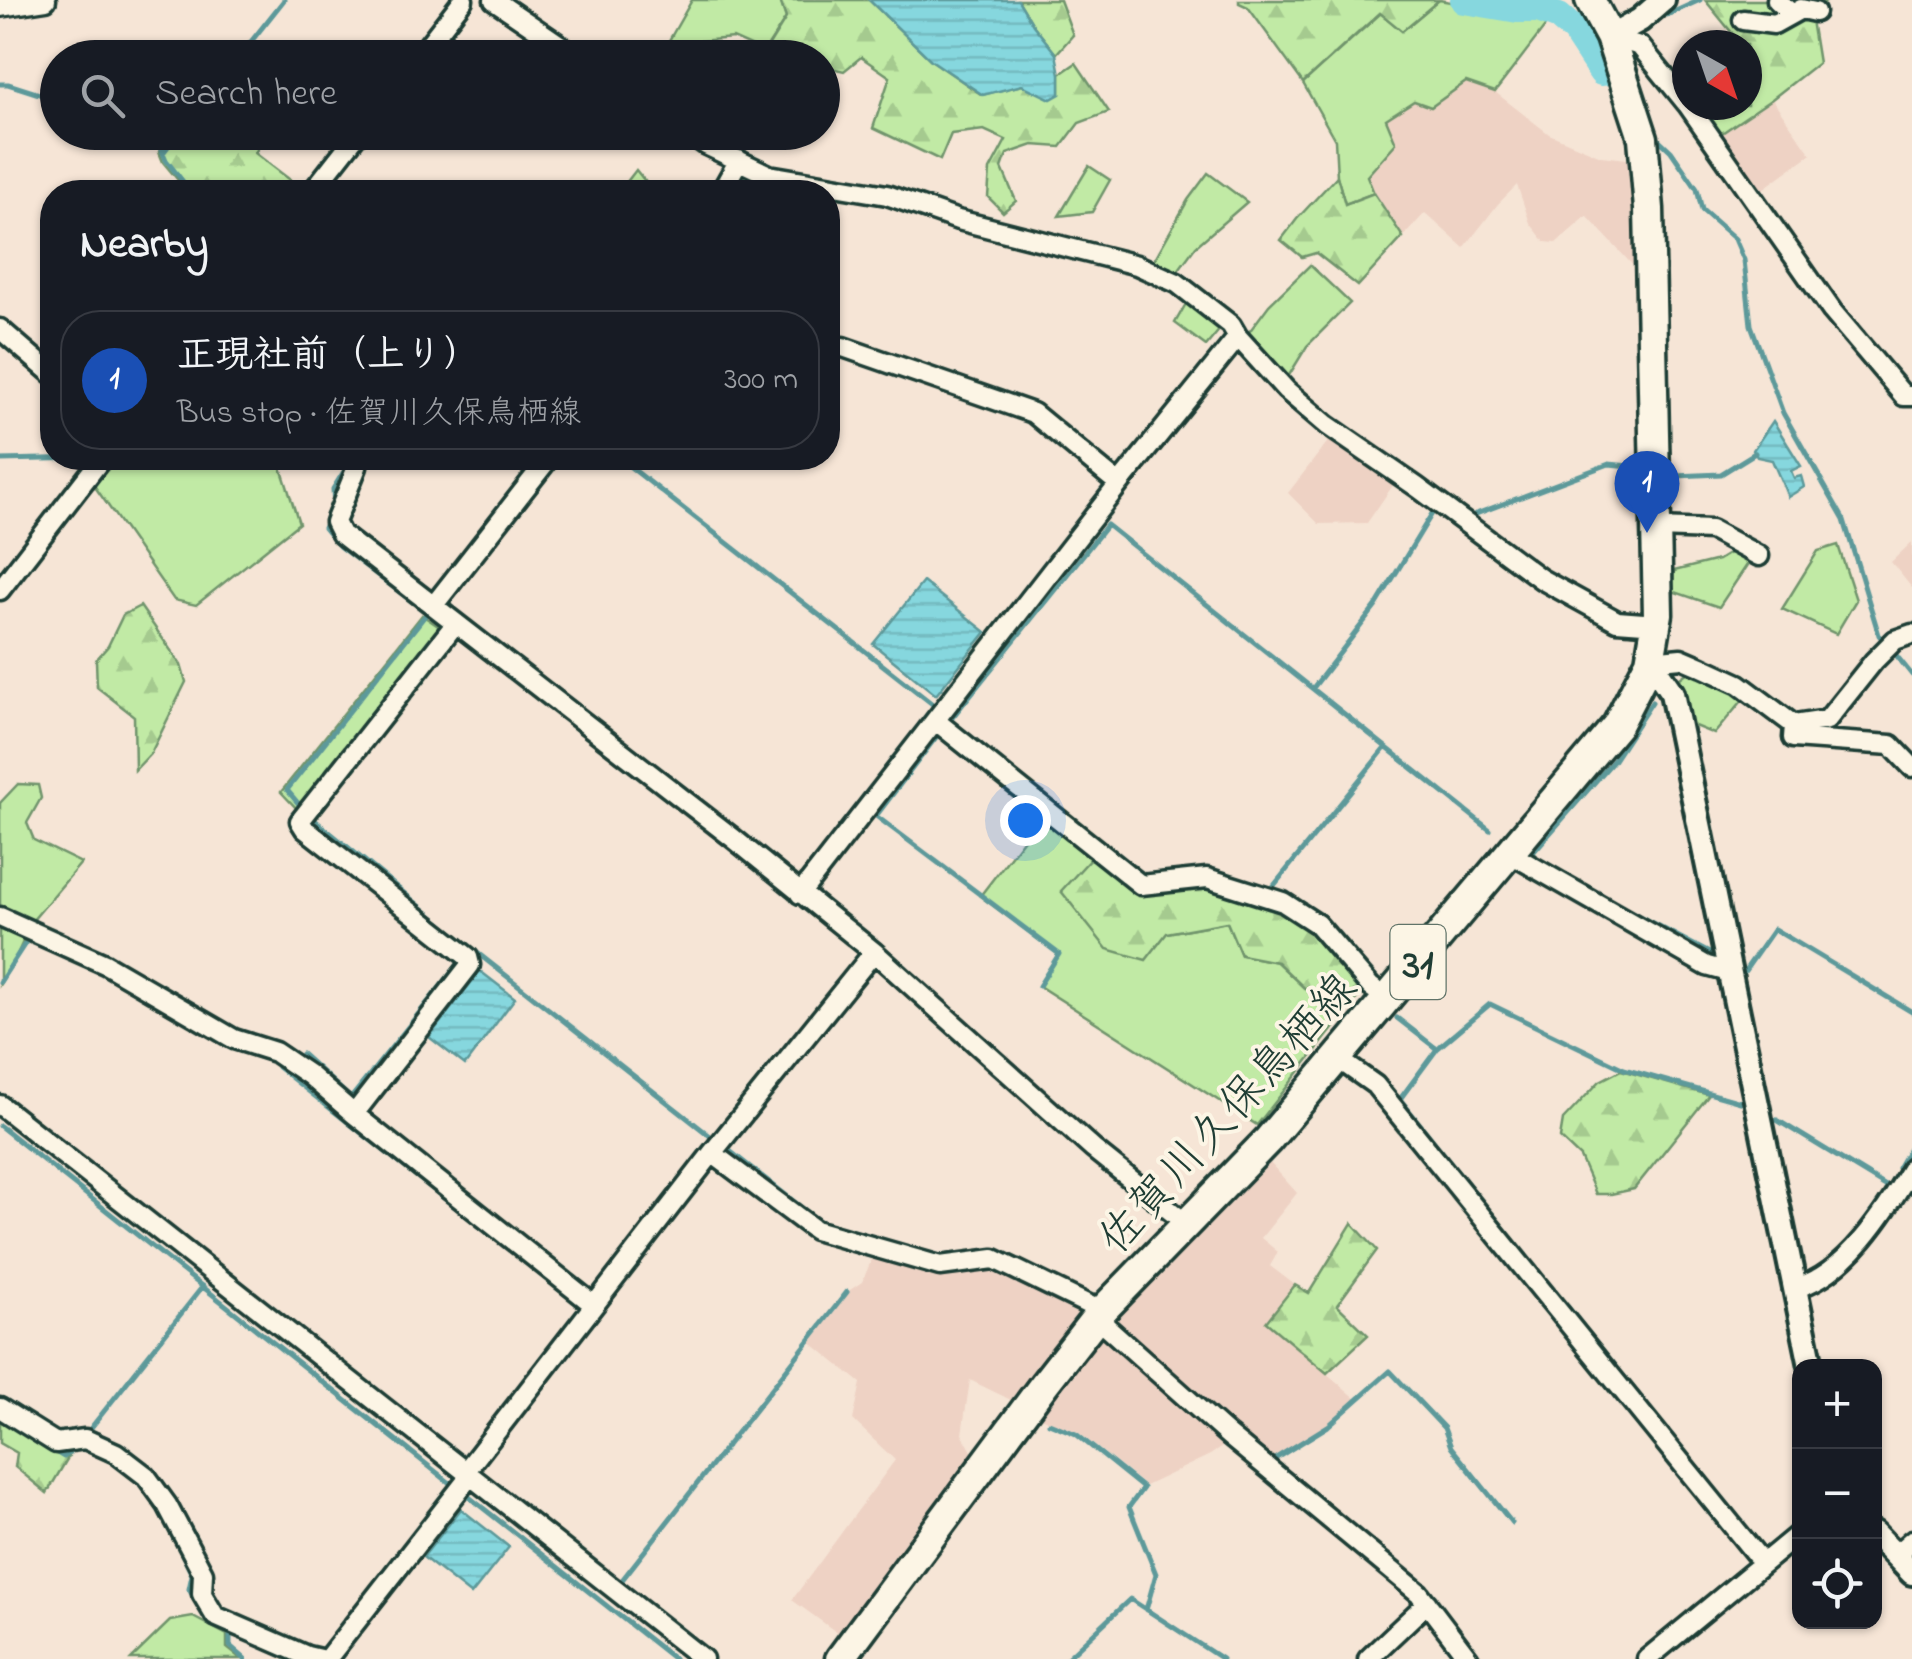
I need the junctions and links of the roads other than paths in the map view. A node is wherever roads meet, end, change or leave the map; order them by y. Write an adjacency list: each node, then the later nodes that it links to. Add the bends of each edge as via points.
1 (46, 0): 7 (street)
2 (463, 0): 12 (street)
3 (494, 0): 13 (street)
4 (1590, 0): 11 (main road, 31)
5 (1663, 0): 11 (street)
6 (1777, 0): 9 (street)
7 (0, 7)
8 (1815, 12): 9 (street)
9 (1792, 14): 10 (street, via 1774,24)
10 (1744, 20)
11 (1610, 37): 14 (street, via 1640,46); 32 (main road, 佐賀川久保鳥栖線 / 31, via 1642,138 1649,208)
12 (432, 40)
13 (553, 40)
14 (1672, 85)
15 (1698, 120): 27 (street, via 1832,311 1904,396)
16 (345, 150): 19 (street)
17 (718, 150): 18 (street)
18 (739, 160): 20 (street); 21 (street)
19 (321, 180)
20 (728, 180)
21 (794, 180)
22 (840, 187): 24 (street, via 1137,265 1177,283)
23 (0, 329): 26 (street)
24 (1238, 337): 31 (street); 37 (street, via 1327,425 1541,579 1617,621)
25 (840, 347): 31 (street, via 1033,413)
26 (40, 364)
27 (1912, 396)
28 (93, 470): 34 (street)
29 (356, 470): 35 (street, via 336,522 341,534)
30 (540, 470): 35 (street)
31 (1118, 484): 41 (street)
32 (1658, 528): 33 (street, via 1711,530); 37 (main road, 佐賀川久保鳥栖線 / 31)
33 (1759, 556)
34 (0, 590)
35 (434, 606): 36 (street)
36 (456, 623): 44 (street); 51 (street, via 300,821 470,964)
37 (1656, 624): 39 (main road, 佐賀川久保鳥栖線 / 31)
38 (1897, 642): 40 (street, via 1827,720)
39 (1650, 662): 40 (street, via 1681,658 1702,667 1739,684); 43 (main road, 佐賀川久保鳥栖線 / 31, via 1617,725); 47 (street, via 1672,693)
40 (1794, 725): 42 (street, via 1793,738 1891,745)
41 (942, 726): 44 (street); 48 (street, via 1141,885 1207,878 1283,902 1317,924)
42 (1912, 767)
43 (1509, 853): 47 (street, via 1707,966); 48 (main road, 佐賀川久保鳥栖線 / 31)
44 (800, 894): 46 (street)
45 (0, 917): 51 (street, via 105,964 234,1039 275,1052)
46 (874, 952): 52 (street); 55 (street)
47 (1729, 972): 56 (street)
48 (1387, 998): 49 (main road, 佐賀川久保鳥栖線 / 31)
49 (1337, 1058): 55 (main road, 佐賀川久保鳥栖線 / 31); 64 (street, via 1376,1085)
50 (0, 1105): 61 (street)
51 (354, 1114): 57 (street)
52 (712, 1153): 57 (street); 58 (street, via 814,1230 940,1266 994,1259)
53 (1912, 1167): 54 (street)
54 (1907, 1188): 56 (street, via 1834,1270)
55 (1188, 1225): 58 (main road, 佐賀川久保鳥栖線 / 31)
56 (1795, 1288): 59 (street)
57 (594, 1305): 61 (street)
58 (1098, 1316): 66 (street); 70 (main road, 佐賀川久保鳥栖線 / 31)
59 (1810, 1359)
60 (0, 1408): 67 (street, via 56,1443 85,1439 116,1453 146,1476 204,1573 202,1594 215,1616)
61 (468, 1474): 68 (street); 69 (street)
62 (1792, 1539): 64 (street)
63 (1903, 1548): 65 (street)
64 (1762, 1562): 73 (street)
65 (1912, 1573)
66 (1427, 1603): 71 (street); 72 (street)
67 (320, 1659)
68 (328, 1659)
69 (702, 1659)
70 (840, 1659)
71 (1368, 1659)
72 (1470, 1659)
73 (1647, 1659)

